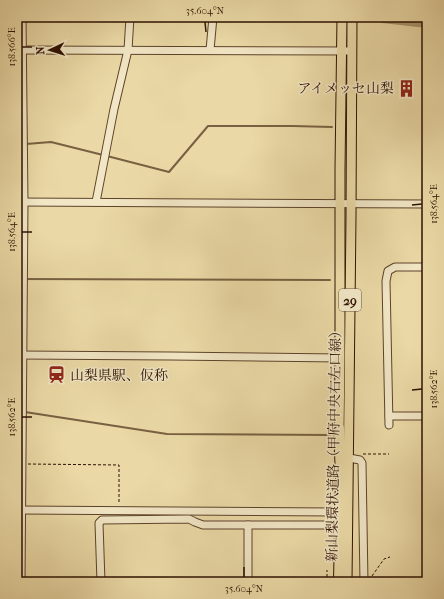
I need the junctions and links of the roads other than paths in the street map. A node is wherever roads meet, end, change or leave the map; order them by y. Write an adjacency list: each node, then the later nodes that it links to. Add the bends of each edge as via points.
1 (22, 17): 5 (street)
2 (130, 17): 6 (street)
3 (213, 17): 7 (street)
4 (343, 17): 8 (main road, 新山梨環状道路（甲府中央右左口線） / 29)
5 (20, 50): 6 (street); 9 (street)
6 (128, 50): 7 (street); 10 (street)
7 (210, 50): 8 (street)
8 (347, 51): 11 (main road, 新山梨環状道路（甲府中央右左口線） / 29); 12 (main road, 新山梨環状道路（甲府中央右左口線） / 29)
9 (21, 202): 10 (street); 15 (street)
10 (96, 202): 11 (street)
11 (340, 204): 12 (street); 16 (main road, 新山梨環状道路（甲府中央右左口線） / 29)
12 (351, 204): 13 (street); 21 (main road, 新山梨環状道路（甲府中央右左口線） / 29)
13 (427, 204)
14 (427, 268): 17 (street, via 395,267 388,271 386,281)
15 (20, 355): 16 (street); 22 (street, via 22,464)
16 (340, 358): 20 (main road, 新山梨環状道路（甲府中央右左口線） / 29)
17 (389, 416): 18 (street); 19 (street)
18 (427, 416)
19 (389, 425)
20 (339, 428): 24 (main road, 新山梨環状道路（甲府中央右左口線）); 33 (highway)
21 (348, 458): 29 (street, via 360,460 362,463); 34 (main road, 新山梨環状道路（甲府中央右左口線） / 29)
22 (19, 510): 23 (street); 28 (street)
23 (188, 510): 24 (street); 25 (street)
24 (337, 512): 27 (main road, 新山梨環状道路（甲府中央右左口線）)
25 (189, 519): 26 (street, via 203,525); 30 (street, via 102,520 99,523)
26 (248, 525): 27 (street); 31 (street)
27 (336, 525): 32 (main road, 新山梨環状道路（甲府中央右左口線）)
28 (21, 580)
29 (367, 580)
30 (101, 582)
31 (248, 582)
32 (335, 582)
33 (339, 582)
34 (347, 582)

